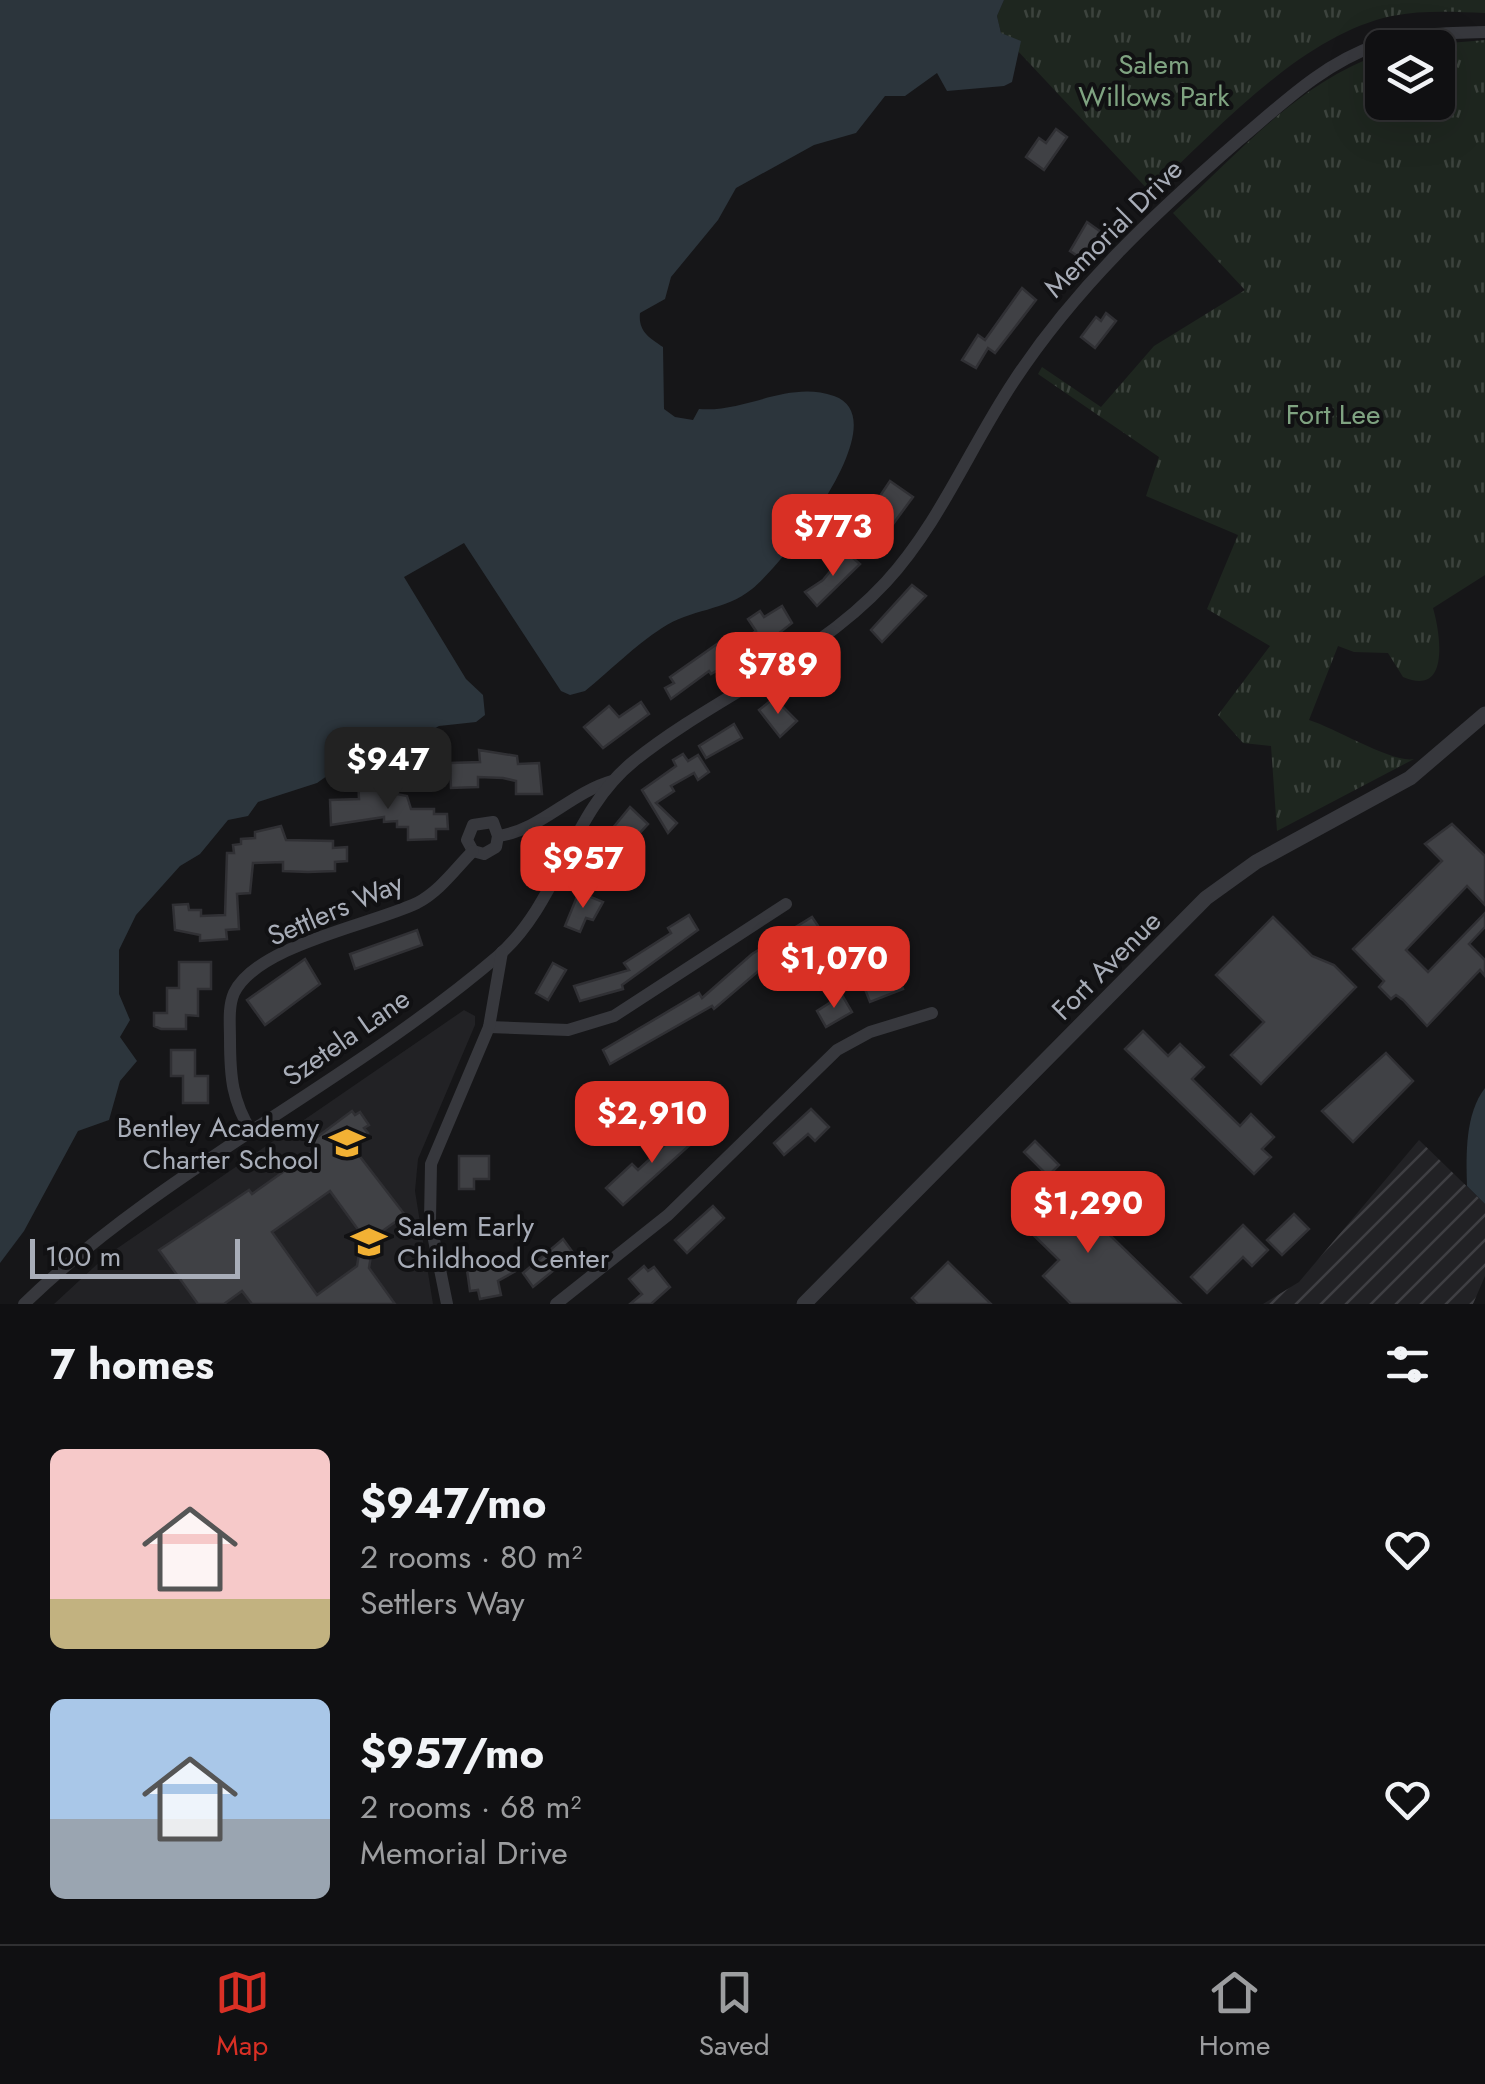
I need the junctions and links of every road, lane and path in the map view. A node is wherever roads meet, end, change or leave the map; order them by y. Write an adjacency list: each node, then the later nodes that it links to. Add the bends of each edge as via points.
1 (1485, 32): 3 (street, Memorial Drive, via 1416,36 1366,49 1323,72 1256,126 1132,236 1068,307 885,583 820,642 649,750)
2 (1485, 714): 14 (street, Fort Avenue, via 1410,778 1268,855 1206,898)
3 (612, 781): 4 (street, Settlers Way, via 585,789 519,834); 7 (street, Memorial Drive, via 541,904)
4 (498, 836): 5 (street, Settlers Way, via 491,851); 5 (street, Settlers Way, via 493,822 473,825 467,840)
5 (472, 851): 10 (street, Settlers Way, via 417,902 296,946 238,987 230,1008 230,1084)
6 (786, 904): 9 (street, via 614,1016 568,1030)
7 (502, 952): 9 (street, Memorial Drive); 10 (street, Szetela Lane)
8 (932, 1012): 13 (street, via 837,1050 668,1215)
9 (489, 1027): 12 (street, Memorial Drive, via 432,1164 430,1220)
10 (252, 1133): 11 (street, Szetela Lane, via 99,1240)
11 (24, 1304)
12 (447, 1304)
13 (556, 1304)
14 (804, 1304)

